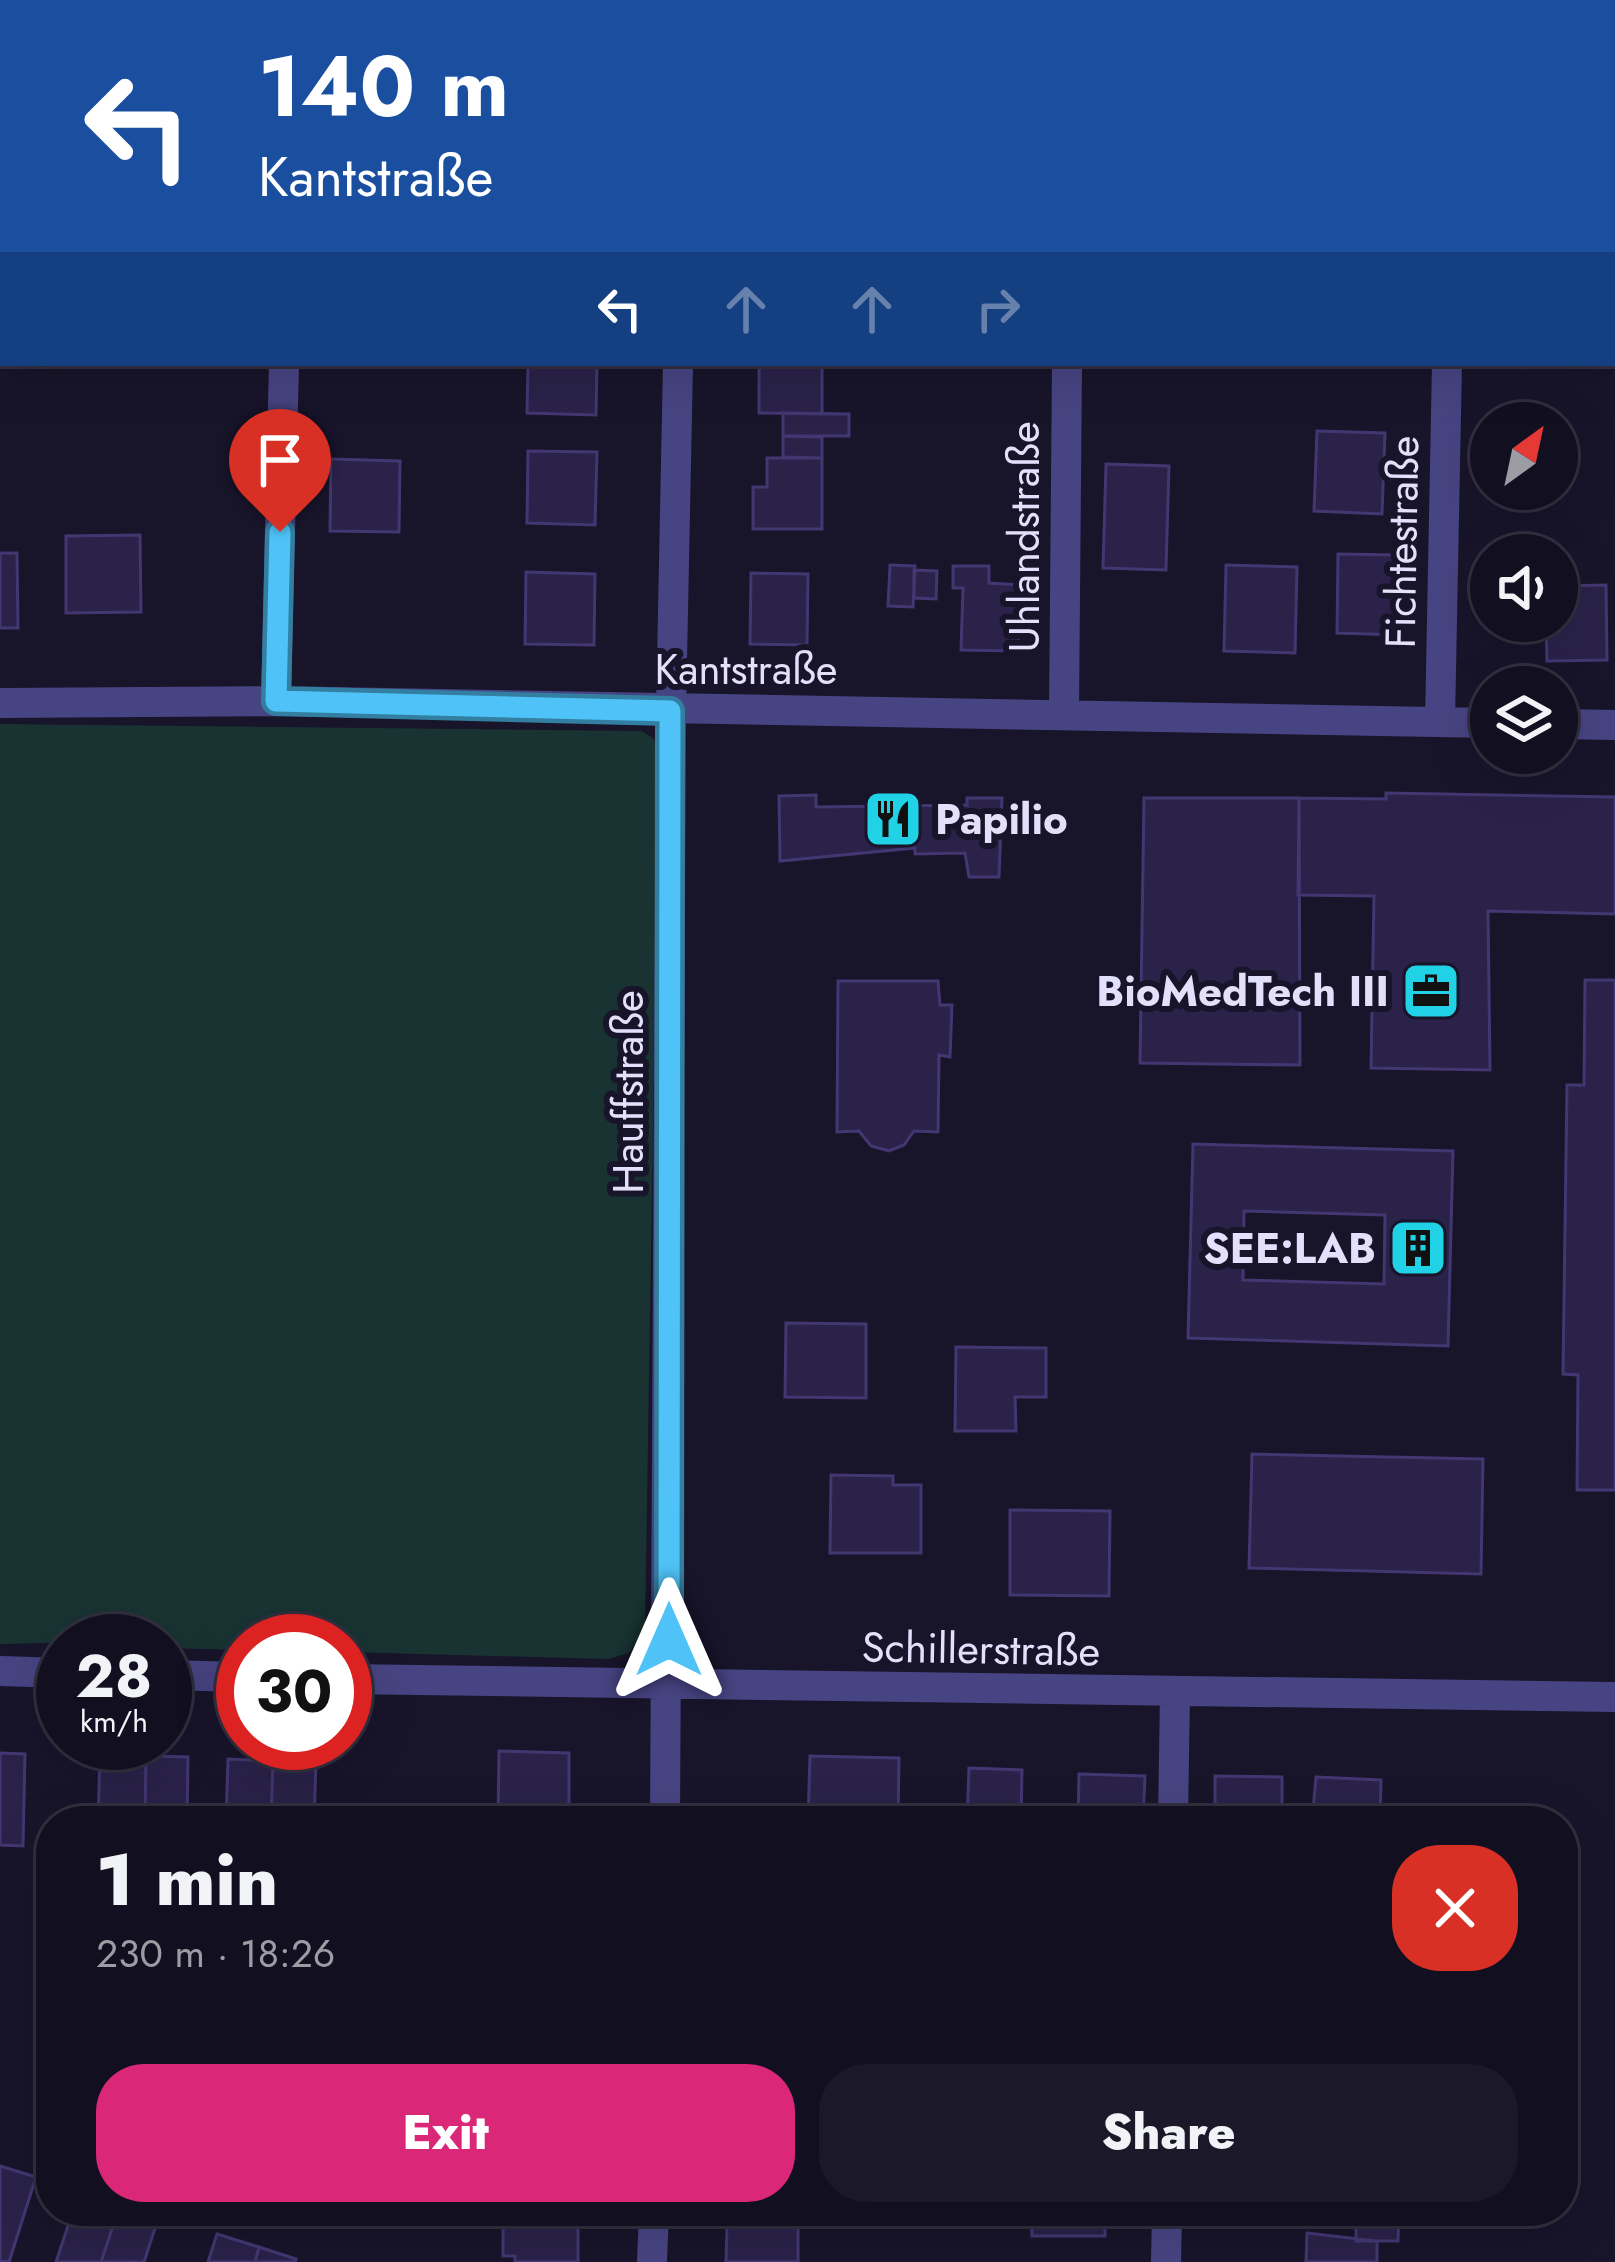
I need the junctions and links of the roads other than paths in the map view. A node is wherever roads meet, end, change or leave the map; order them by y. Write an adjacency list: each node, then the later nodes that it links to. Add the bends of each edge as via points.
1 (284, 366): 5 (street)
2 (679, 366): 7 (street, Hauffstraße)
3 (1067, 366): 8 (street, Uhlandstraße)
4 (1447, 366): 9 (street, Fichtestraße)
5 (276, 701): 6 (street, Kantstraße); 7 (street, Kantstraße)
6 (0, 703)
7 (670, 711): 8 (street, Kantstraße); 16 (street, Hauffstraße)
8 (1064, 712): 9 (street, Kantstraße)
9 (1441, 722): 10 (street, Kantstraße)
10 (1470, 723)
11 (1578, 724): 12 (street)
12 (1615, 725)
13 (0, 1671): 14 (street)
14 (36, 1672)
15 (372, 1680): 16 (street, Schillerstraße)
16 (669, 1686): 17 (street, Schillerstraße); 19 (street, Hauffstraße)
17 (1175, 1693): 18 (street, Schillerstraße); 20 (street)
18 (1615, 1697)
19 (665, 1806)
20 (1173, 1806)
21 (653, 2226): 23 (street)
22 (1167, 2226): 24 (street)
23 (652, 2262)
24 (1166, 2262)

